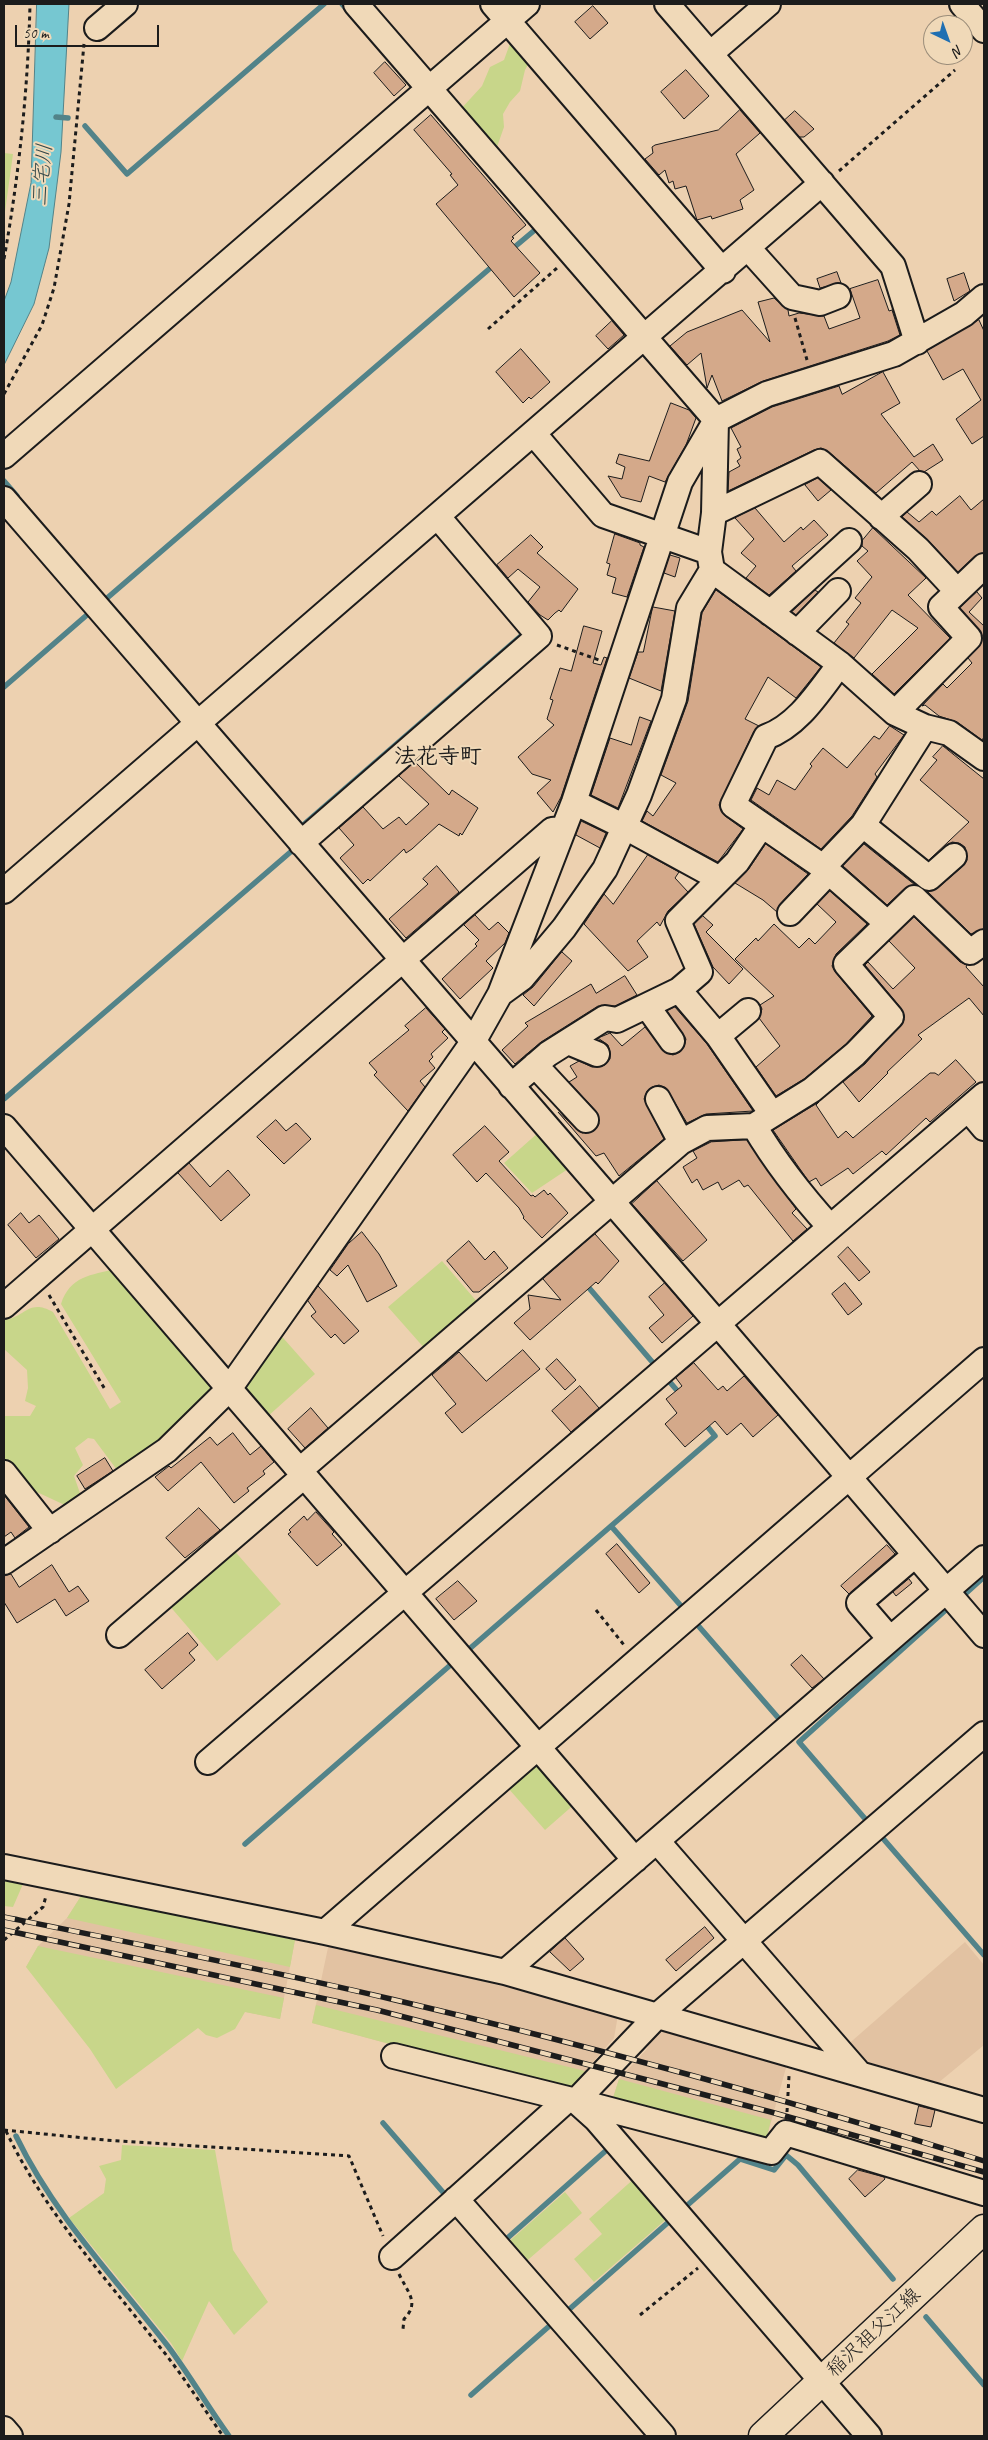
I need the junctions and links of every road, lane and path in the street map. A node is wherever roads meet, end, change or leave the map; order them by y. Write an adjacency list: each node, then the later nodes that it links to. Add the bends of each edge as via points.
1 (30, 4): 17 (path, via 15,197)
2 (125, 4): 10 (street)
3 (356, 4): 13 (street)
4 (527, 4): 8 (street)
5 (667, 4): 11 (street)
6 (768, 4): 11 (street)
7 (962, 4): 9 (street)
8 (500, 12): 13 (street); 18 (street)
9 (984, 30)
10 (90, 34): 26 (path, via 69,204 54,288 42,324)
11 (710, 54): 14 (street)
12 (955, 70): 14 (path)
13 (429, 88): 16 (street); 29 (street)
14 (823, 184): 15 (street); 24 (street, via 893,266)
15 (748, 248): 18 (street); 19 (street)
16 (572, 254): 22 (path); 23 (street)
17 (4, 259)
18 (723, 271): 23 (street)
19 (788, 294): 20 (street, via 792,298 820,303); 25 (path)
20 (838, 296)
21 (984, 297): 24 (street, via 964,314)
22 (488, 329)
23 (645, 338): 27 (street); 28 (street)
24 (917, 342): 25 (street, via 894,354)
25 (813, 380): 27 (street, via 767,394)
26 (4, 394)
27 (716, 420): 32 (street); 35 (street, via 680,482)
28 (534, 434): 33 (street); 35 (street, via 603,516)
29 (4, 456)
30 (919, 484): 34 (street)
31 (4, 499): 47 (street)
32 (714, 513): 34 (street, via 820,462); 37 (street)
33 (438, 517): 43 (street, via 539,636); 47 (street)
34 (881, 517): 40 (street, via 918,549)
35 (661, 536): 37 (street); 45 (street)
36 (849, 541): 41 (street)
37 (710, 561): 41 (street); 53 (street, via 689,608 674,699)
38 (984, 566): 40 (street)
39 (838, 591): 42 (street)
40 (957, 591): 46 (street, via 941,606 969,638)
41 (770, 613): 42 (street)
42 (797, 633): 44 (street)
43 (537, 638): 45 (path); 55 (street)
44 (840, 664): 46 (street); 51 (street, via 782,732 766,737 741,788 733,805)
45 (618, 667): 50 (street)
46 (895, 713): 48 (street)
47 (198, 724): 55 (street); 60 (street)
48 (925, 727): 49 (street, via 949,733); 52 (street)
49 (984, 758)
50 (574, 802): 53 (street); 54 (street)
51 (762, 825): 57 (street); 59 (street, via 737,862)
52 (863, 825): 57 (street); 58 (street)
53 (625, 827): 59 (street); 67 (street, via 605,869 564,928 522,978)
54 (563, 829): 65 (street, via 552,830); 67 (street)
55 (301, 843): 65 (street)
56 (954, 856): 58 (street)
57 (826, 869): 62 (street); 63 (street)
58 (929, 878): 61 (street, via 929,883)
59 (720, 879): 66 (street, via 678,921 700,972)
60 (4, 891)
61 (914, 898): 63 (street); 64 (street, via 970,952)
62 (790, 913)
63 (887, 923): 80 (street, via 846,964 891,1017 855,1054 812,1090)
64 (984, 942)
65 (402, 960): 72 (street); 86 (street)
66 (679, 990): 68 (street); 70 (street)
67 (500, 994): 72 (street)
68 (647, 1006): 71 (street); 73 (street, via 617,1020 606,1018)
69 (748, 1010): 70 (street)
70 (718, 1036): 80 (street)
71 (672, 1041)
72 (473, 1042): 76 (street); 91 (street)
73 (568, 1042): 74 (street); 75 (street)
74 (597, 1054)
75 (536, 1065): 76 (street); 79 (street)
76 (512, 1086): 84 (street)
77 (658, 1099): 83 (street)
78 (976, 1102): 82 (street); 85 (street)
79 (586, 1120)
80 (763, 1120): 83 (street, via 707,1128); 85 (street, via 777,1164)
81 (4, 1127): 86 (street)
82 (984, 1128)
83 (681, 1142): 84 (street)
84 (612, 1201): 89 (street); 94 (street)
85 (830, 1227): 89 (street)
86 (92, 1230): 87 (street); 91 (street)
87 (38, 1277): 88 (street); 92 (path)
88 (4, 1306)
89 (718, 1324): 95 (street); 101 (street)
90 (984, 1360): 95 (street)
91 (229, 1389): 94 (street); 96 (street, via 167,1450)
92 (106, 1391)
93 (4, 1473): 96 (street)
94 (302, 1473): 101 (street); 103 (street)
95 (849, 1477): 97 (street); 106 (street)
96 (50, 1532): 99 (street)
97 (915, 1555): 100 (street); 105 (street, via 859,1603)
98 (984, 1558): 100 (street)
99 (4, 1562)
100 (946, 1591): 104 (street); 105 (street)
101 (405, 1593): 108 (street); 109 (street)
102 (596, 1610): 106 (path)
103 (120, 1635)
104 (984, 1635)
105 (890, 1639): 110 (street)
106 (637, 1661): 108 (street)
107 (984, 1734): 116 (street)
108 (538, 1747): 111 (street); 114 (street)
109 (208, 1762)
110 (657, 1841): 111 (street); 116 (street)
111 (635, 1860): 117 (street)
112 (4, 1867): 113 (street)
113 (51, 1876): 114 (street); 115 (path, via 43,1907)
114 (324, 1932): 117 (street)
115 (4, 1940)
116 (743, 1940): 118 (street); 121 (street)
117 (505, 1972): 118 (street)
118 (658, 2015): 119 (street); 122 (street)
119 (790, 2052): 121 (street); 125 (path)
120 (394, 2056): 122 (street)
121 (858, 2072): 123 (street)
122 (572, 2100): 125 (street, via 771,2152); 127 (street); 129 (street, via 596,2120)
123 (984, 2110)
124 (5, 2130): 130 (path, via 350,2156); 136 (path, via 22,2165 63,2225 161,2348)
125 (786, 2133): 126 (street)
126 (984, 2193)
127 (456, 2198): 130 (street); 137 (street)
128 (984, 2229): 133 (main road, 稲沢祖父江線)
129 (713, 2255): 131 (path); 133 (street)
130 (392, 2257): 132 (path, via 414,2305 404,2319)
131 (640, 2315)
132 (403, 2329)
133 (822, 2381): 138 (main road, 稲沢祖父江線); 139 (street)
134 (4, 2429): 135 (street)
135 (10, 2436)
136 (223, 2436)
137 (663, 2436)
138 (763, 2436)
139 (869, 2436)

